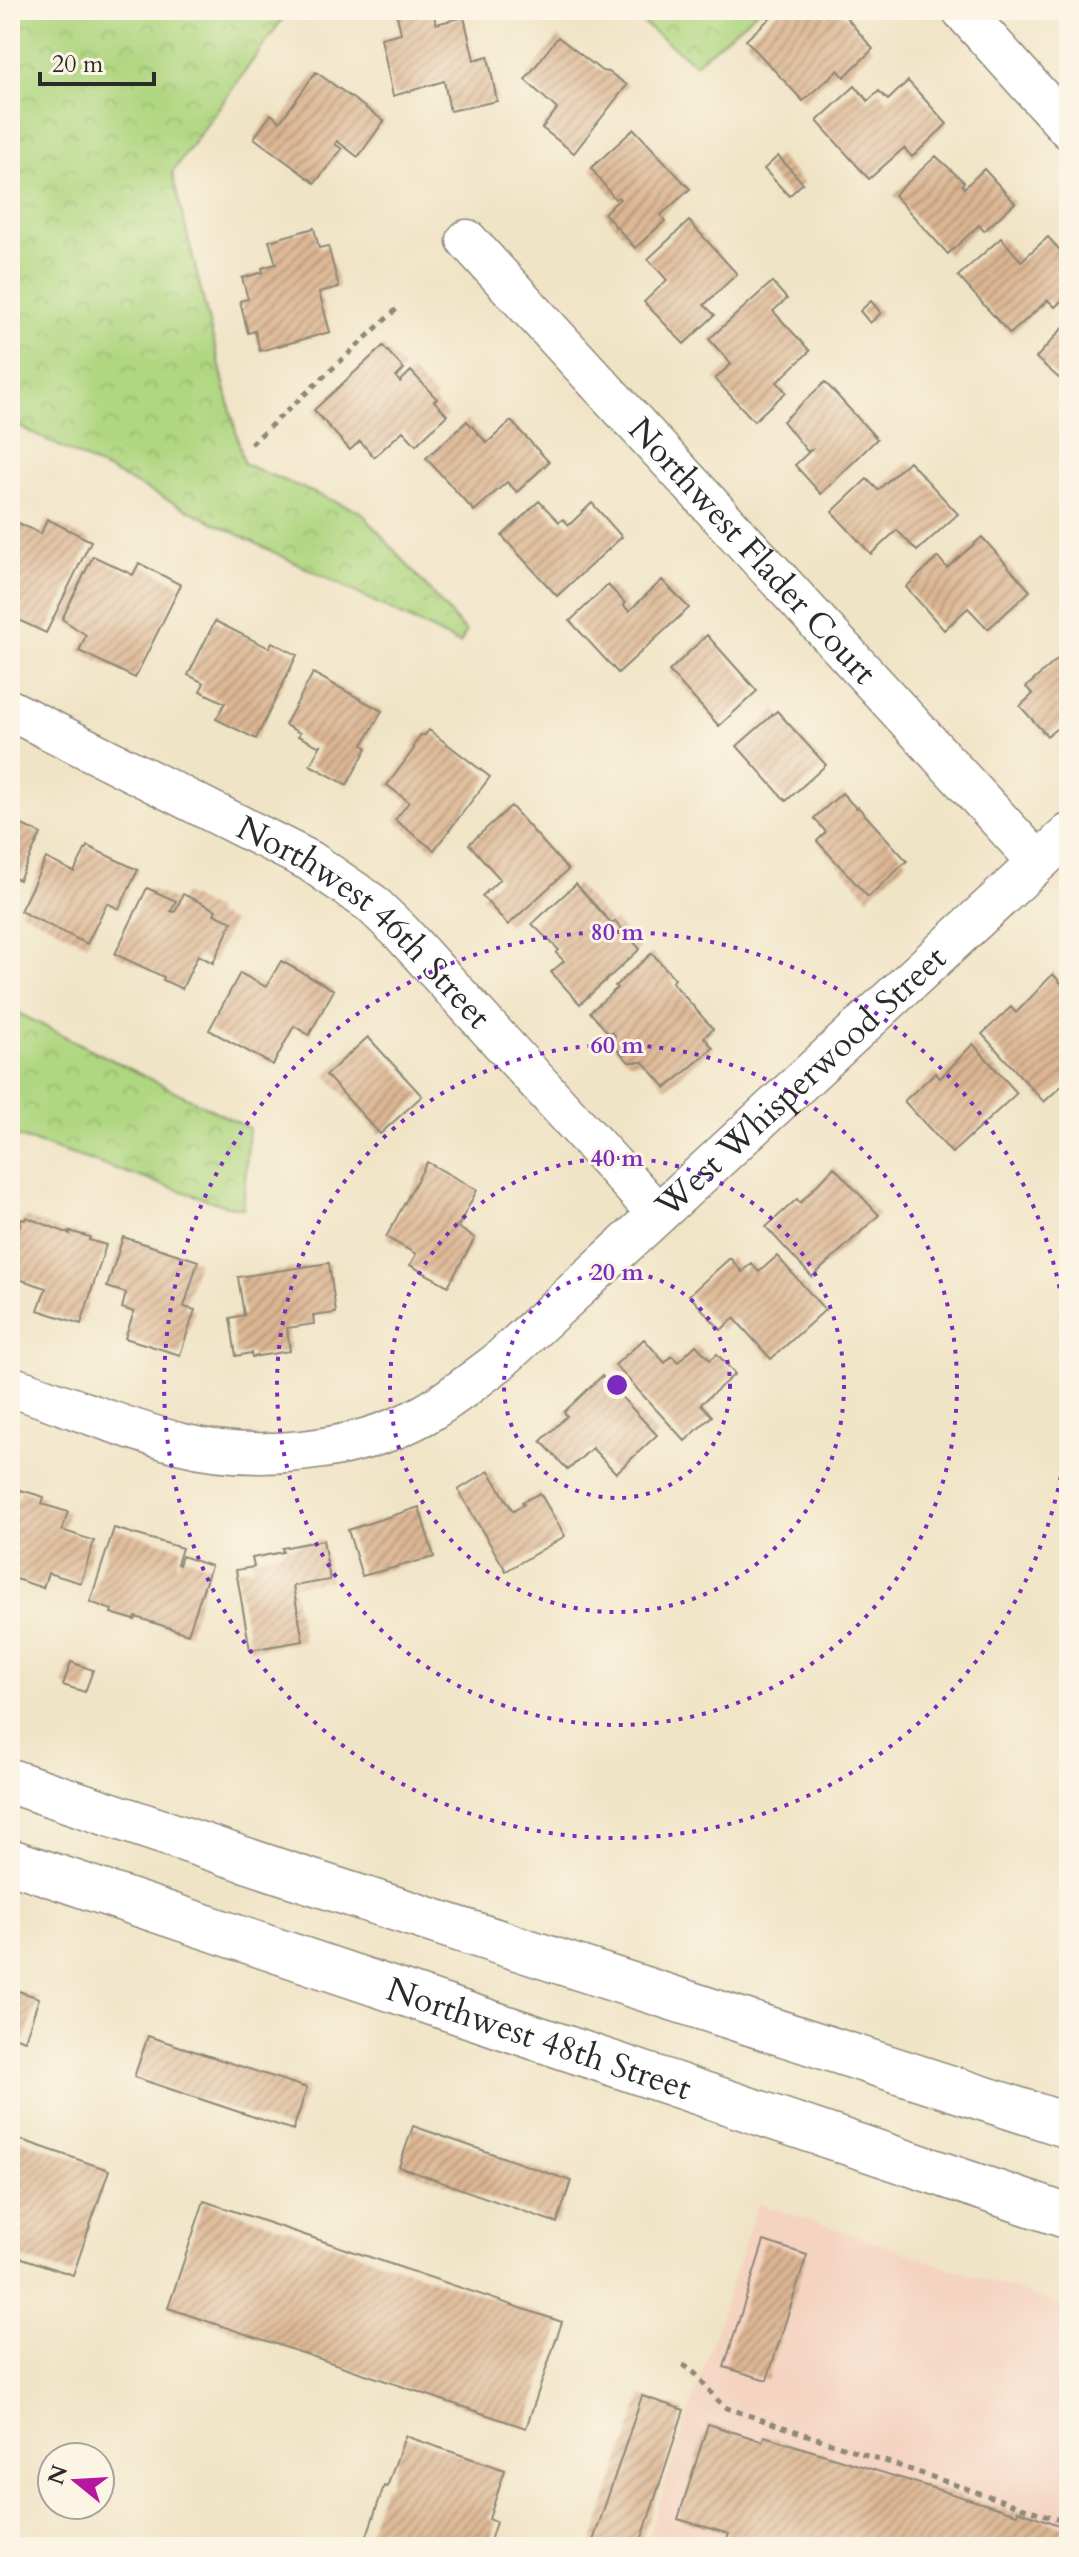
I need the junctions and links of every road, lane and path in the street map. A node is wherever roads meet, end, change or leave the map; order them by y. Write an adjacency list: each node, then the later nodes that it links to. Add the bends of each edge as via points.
1 (962, 10): 2 (street)
2 (1069, 129)
3 (467, 240): 8 (street, Northwest Flader Court)
4 (400, 306): 5 (path)
5 (251, 444)
6 (10, 710): 9 (street, Northwest 46th Street, via 282,846 371,903)
7 (1069, 834): 8 (street, West Whisperwood Street)
8 (1038, 862): 9 (street, West Whisperwood Street)
9 (657, 1213): 10 (street, West Whisperwood Street, via 497,1363 425,1414 352,1442 248,1453 212,1450)
10 (10, 1386)
11 (10, 1781): 13 (main road)
12 (10, 1861): 14 (main road, Northwest 48th Street)
13 (1069, 2126)
14 (1069, 2217)
15 (683, 2365): 16 (path, via 697,2372 714,2399 727,2408)
16 (1069, 2523)

